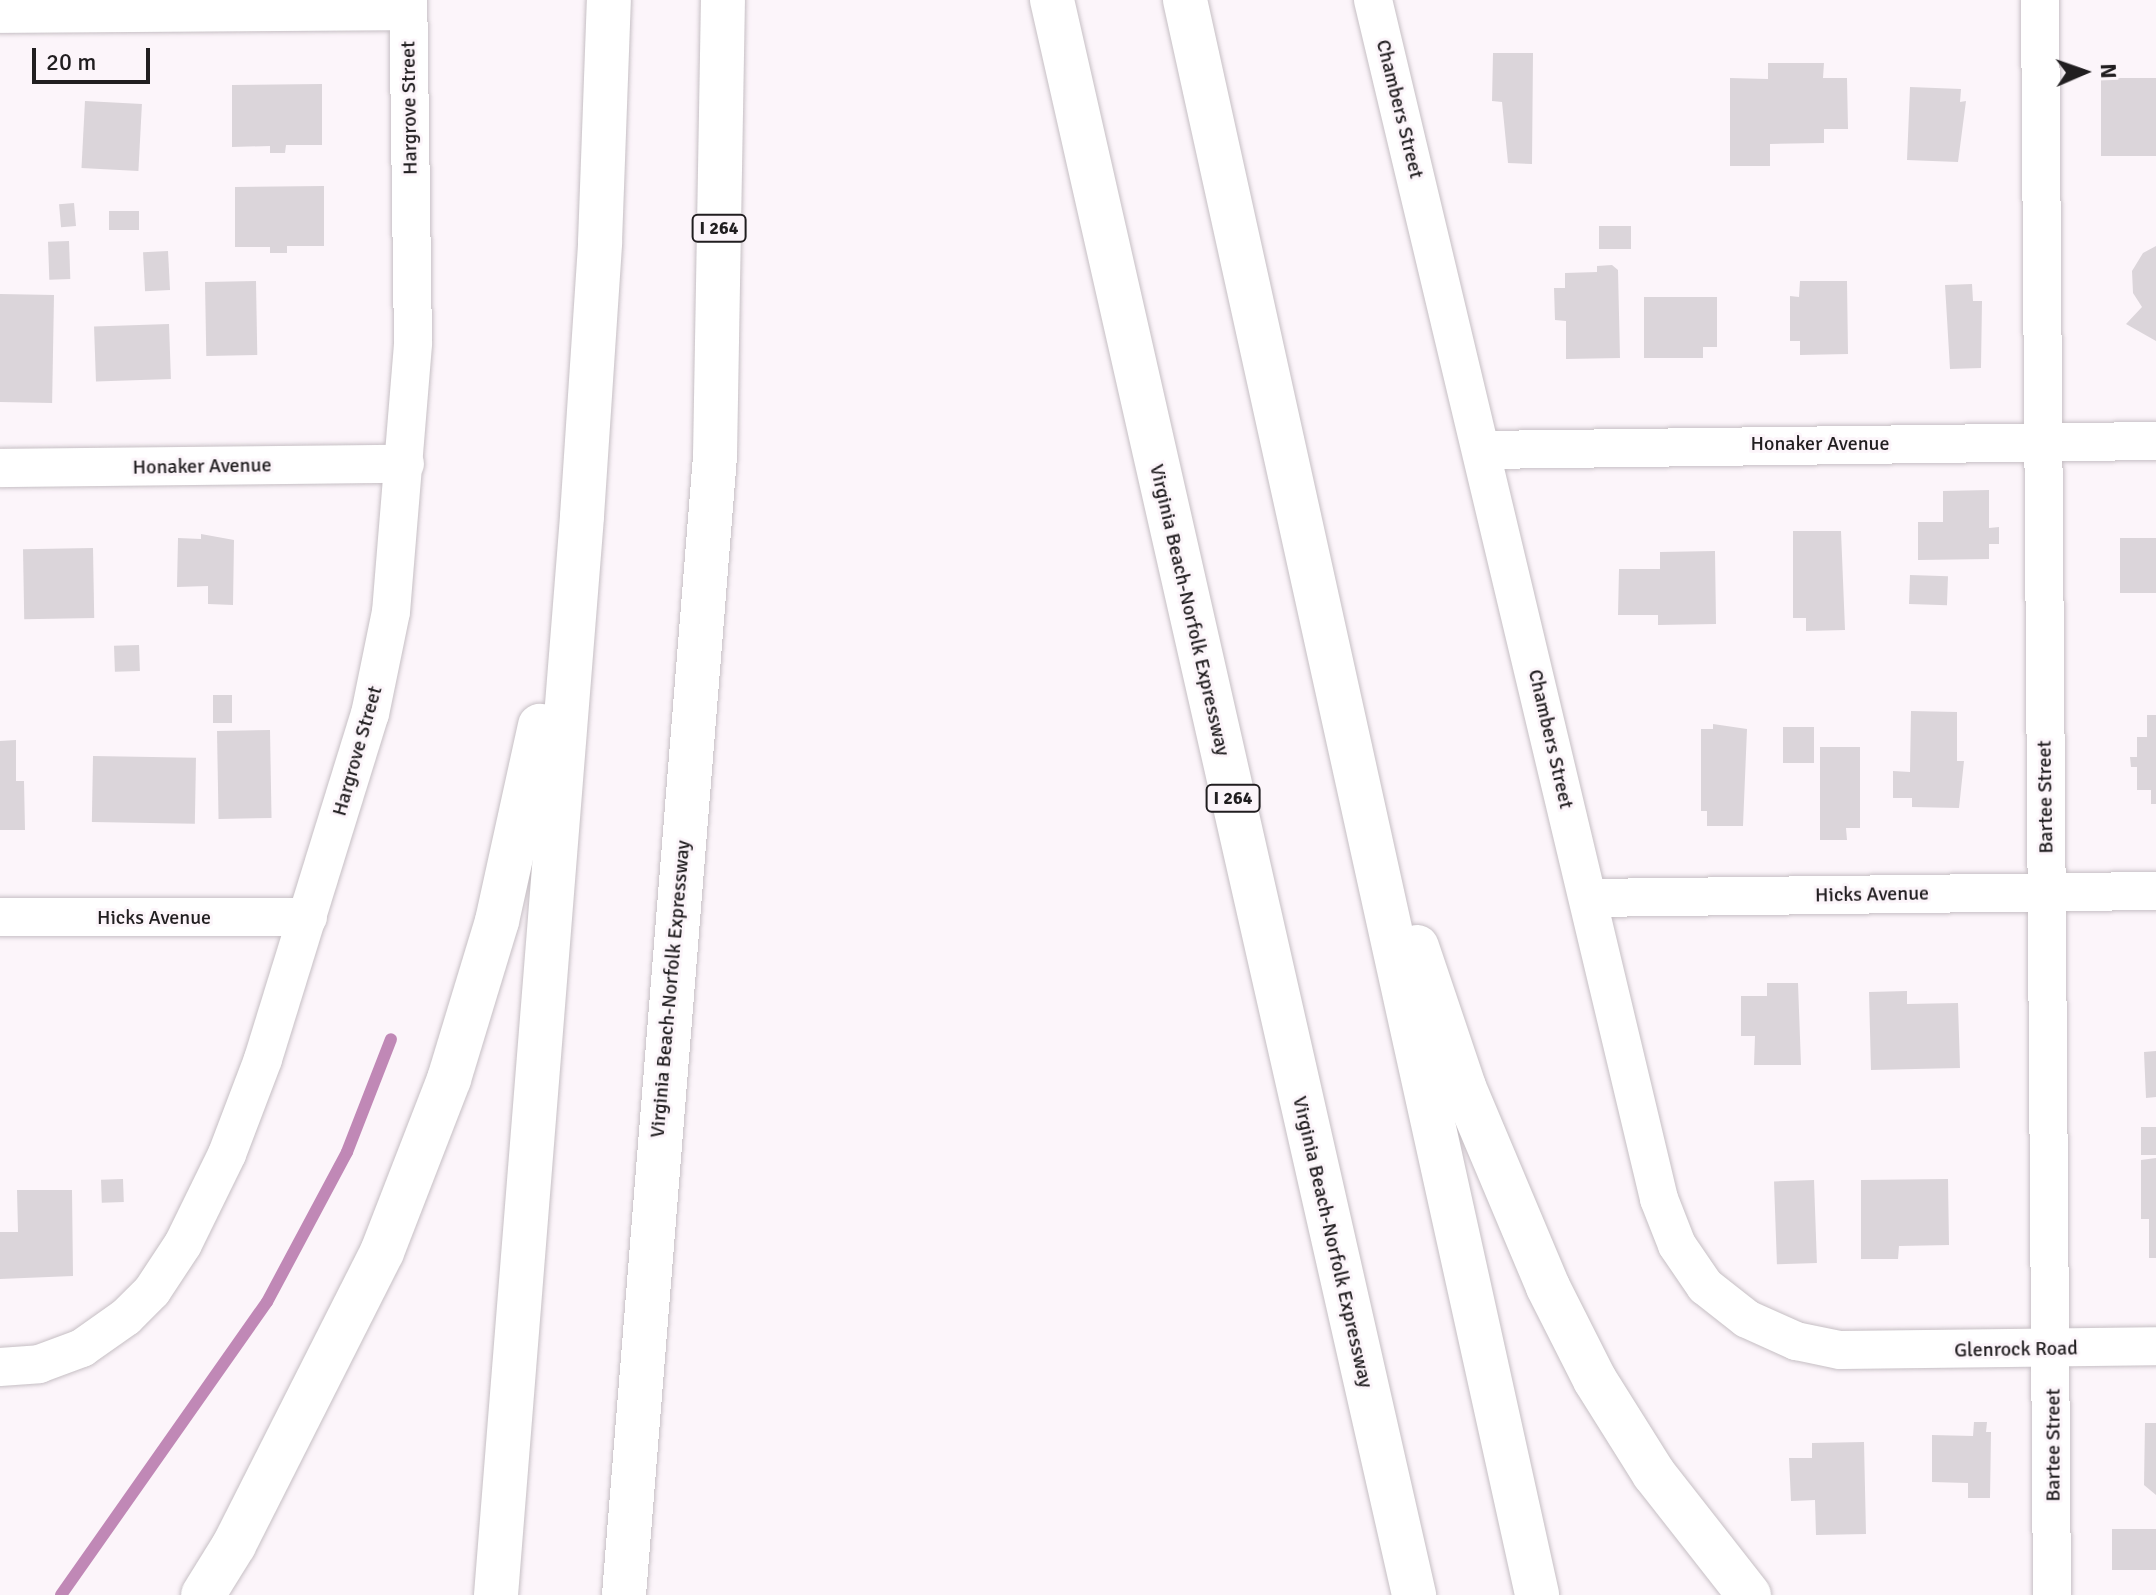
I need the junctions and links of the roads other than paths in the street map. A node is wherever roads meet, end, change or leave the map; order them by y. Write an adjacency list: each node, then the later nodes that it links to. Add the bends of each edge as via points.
1 (609, 0): 14 (highway)
2 (723, 0): 27 (highway, Virginia Beach-Norfolk Expressway / I 264, via 715,456)
3 (1052, 0): 28 (highway, Virginia Beach-Norfolk Expressway / I 264)
4 (1185, 0): 15 (highway)
5 (1373, 0): 11 (street, Chambers Street)
6 (2040, 0): 10 (street, Bartee Street)
7 (408, 6): 8 (street); 12 (street, Hargrove Street, via 413,343)
8 (0, 14)
9 (2156, 441): 10 (street, Honaker Avenue)
10 (2041, 442): 11 (street, Honaker Avenue); 17 (street, Bartee Street)
11 (1483, 450): 18 (street, Chambers Street)
12 (405, 464): 13 (street, Honaker Avenue); 20 (street, Hargrove Street, via 391,612 370,714)
13 (0, 468)
14 (582, 516): 25 (highway, via 497,921 449,1079 382,1252 234,1545); 26 (highway)
15 (1350, 746): 29 (highway); 30 (highway, via 1464,1087 1548,1287 1595,1380 1654,1474)
16 (2156, 891): 17 (street, Hicks Avenue)
17 (2047, 892): 18 (street, Hicks Avenue); 22 (street, Bartee Street)
18 (1588, 898): 23 (street, Chambers Street, via 1659,1199 1677,1245 1705,1286 1747,1319 1796,1341)
19 (0, 917): 20 (street, Hicks Avenue)
20 (308, 917): 24 (street, Hargrove Street, via 227,1154 183,1244 152,1291 82,1348 39,1364)
21 (2156, 1346): 22 (street, Glenrock Road)
22 (2053, 1348): 23 (street, Glenrock Road); 31 (street, Bartee Street)
23 (1876, 1351)
24 (0, 1367)
25 (203, 1595)
26 (496, 1595)
27 (624, 1595)
28 (1414, 1595)
29 (1537, 1595)
30 (1749, 1595)
31 (2052, 1595)

